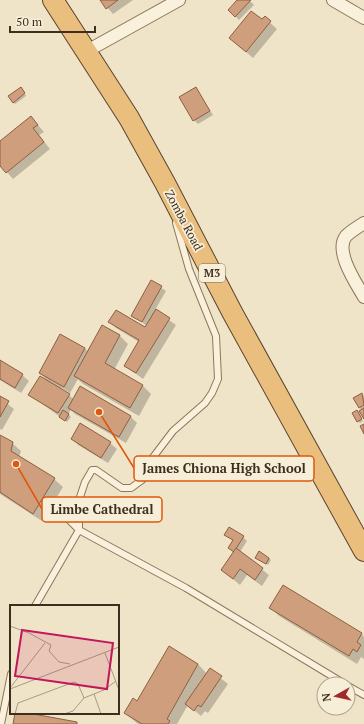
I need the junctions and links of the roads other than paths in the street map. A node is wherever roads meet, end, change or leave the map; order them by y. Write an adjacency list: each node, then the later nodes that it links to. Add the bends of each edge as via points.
1 (53, 0): 5 (highway, Zomba Road / M3)
2 (179, 0): 5 (street)
3 (333, 0): 4 (street)
4 (364, 18)
5 (87, 51): 6 (highway, Zomba Road / M3, via 129,118)
6 (165, 183): 10 (lane, via 189,269 216,336 218,379 205,402 173,431 151,460 142,480 131,488 122,488 96,470 92,470 79,500); 11 (highway, Zomba Road / M3, via 232,312)
7 (364, 223): 8 (street, via 346,237 342,246 344,259)
8 (364, 297)
9 (66, 517): 10 (lane)
10 (79, 530): 12 (lane); 13 (lane, via 186,588)
11 (364, 551)
12 (36, 605)
13 (332, 676)
14 (10, 679): 15 (lane)
15 (1, 724)

